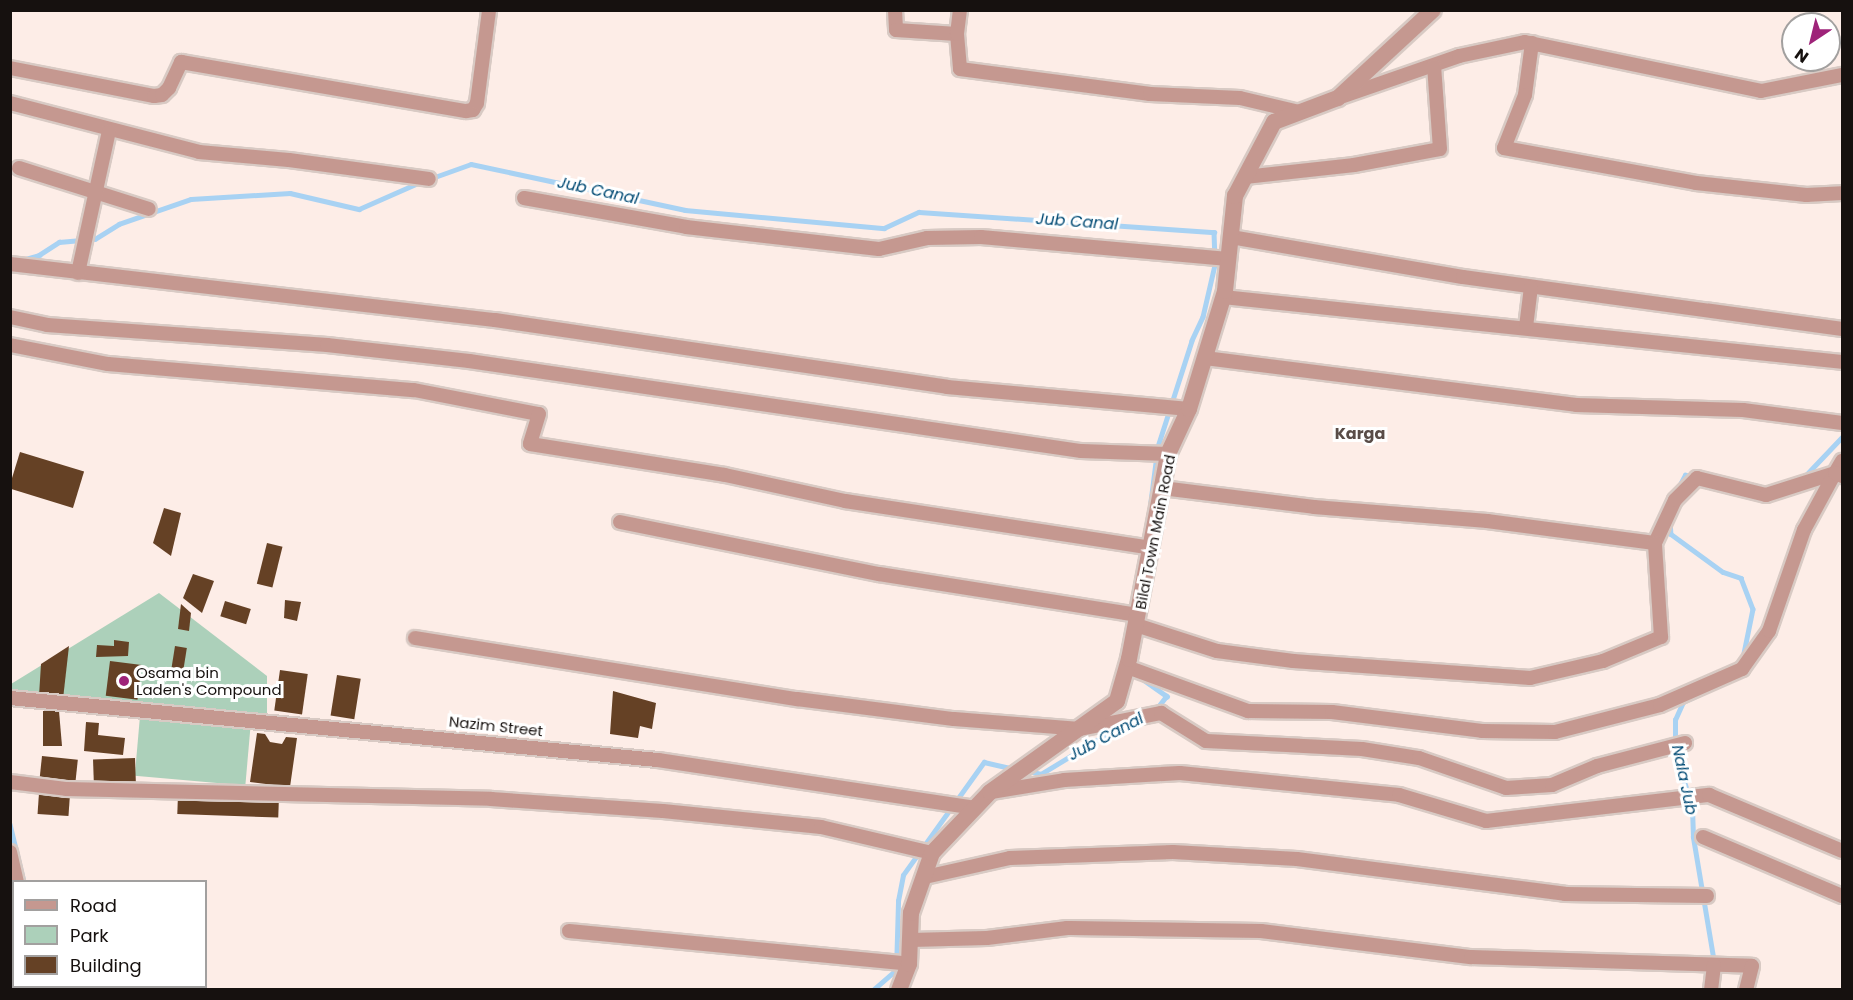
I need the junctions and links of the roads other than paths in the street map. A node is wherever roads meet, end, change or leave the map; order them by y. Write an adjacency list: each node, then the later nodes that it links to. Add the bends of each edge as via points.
1 (489, 10): 8 (street, via 477,103 473,110 466,111 181,62 169,88 154,96)
2 (895, 10): 5 (street, via 896,30)
3 (960, 10): 5 (street)
4 (1433, 10): 10 (street, Bilal Town Main Road)
5 (957, 34): 12 (street, via 960,69 1150,94 1240,98)
6 (1532, 43): 7 (street, via 1459,56); 9 (street, via 1761,91); 18 (street, via 1525,95 1504,148 1696,183 1806,195)
7 (1434, 66): 10 (street); 15 (street, via 1440,149 1354,165)
8 (10, 68)
9 (1842, 75)
10 (1338, 98): 12 (street, Bilal Town Main Road)
11 (10, 103): 13 (street)
12 (1299, 112): 15 (street, Bilal Town Main Road, via 1274,122)
13 (109, 131): 16 (street, via 199,152); 17 (street)
14 (19, 168): 17 (street)
15 (1245, 177): 21 (street, Bilal Town Main Road, via 1235,196)
16 (429, 179)
17 (96, 192): 20 (street); 24 (street)
18 (1842, 193)
19 (524, 198): 22 (street, via 686,227 879,249 927,238 981,237)
20 (149, 209)
21 (1231, 237): 22 (street, Bilal Town Main Road); 25 (street)
22 (1228, 259): 26 (street, Bilal Town Main Road)
23 (10, 264): 24 (street)
24 (78, 273): 33 (street, via 495,320 947,387)
25 (1532, 287): 28 (street); 29 (street)
26 (1223, 297): 28 (street); 31 (street, Bilal Town Main Road)
27 (10, 317): 35 (street, via 47,326 327,345 469,361 1081,451)
28 (1526, 327): 32 (street)
29 (1842, 328)
30 (10, 345): 40 (street, via 108,364 414,390 539,414 530,444 725,475 856,503)
31 (1204, 358): 33 (street, Bilal Town Main Road); 34 (street, via 1576,405 1743,410)
32 (1842, 362)
33 (1189, 409): 35 (street, Bilal Town Main Road)
34 (1842, 423)
35 (1168, 454): 37 (street, Bilal Town Main Road)
36 (1840, 470): 39 (street, via 1766,495 1697,478 1676,500); 43 (street, via 1804,530 1768,631 1742,669 1660,705 1555,732 1482,731 1332,711 1248,711)
37 (1162, 488): 39 (street, via 1314,507 1486,521); 40 (street, Bilal Town Main Road)
38 (620, 522): 41 (street)
39 (1655, 543): 41 (street, via 1660,637 1603,661 1530,678 1411,672 1217,651)
40 (1151, 548): 41 (street, Bilal Town Main Road)
41 (1137, 620): 43 (street, Bilal Town Main Road)
42 (415, 638): 45 (street, via 797,699 954,719)
43 (1127, 667): 45 (street, Bilal Town Main Road, via 1117,701)
44 (10, 698): 49 (street, Nazim Street, via 634,758)
45 (1080, 729): 46 (street, via 1161,713 1206,741 1362,749 1419,758 1506,788 1552,785 1597,766); 48 (street, Bilal Town Main Road)
46 (1685, 743)
47 (10, 782): 53 (street, via 66,789 491,799 663,811 821,827)
48 (990, 792): 49 (street, Bilal Town Main Road); 51 (street, via 1064,780 1180,773 1399,795 1486,821 1709,795)
49 (975, 808): 53 (street, Bilal Town Main Road)
50 (1703, 837): 57 (street)
51 (1842, 851)
52 (10, 852): 55 (street)
53 (932, 853): 54 (street, Bilal Town Main Road)
54 (925, 877): 56 (street, via 1010,858 1173,852 1296,860 1565,894); 59 (street, Bilal Town Main Road, via 911,913)
55 (17, 880)
56 (1707, 896)
57 (1842, 896)
58 (569, 931): 60 (street)
59 (911, 940): 60 (street, Bilal Town Main Road); 61 (street, via 987,938 1067,928 1261,932 1471,957)
60 (909, 964): 62 (street, Bilal Town Main Road)
61 (1714, 965): 63 (street); 64 (street, via 1752,966)
62 (899, 990)
63 (1711, 990)
64 (1746, 990)

